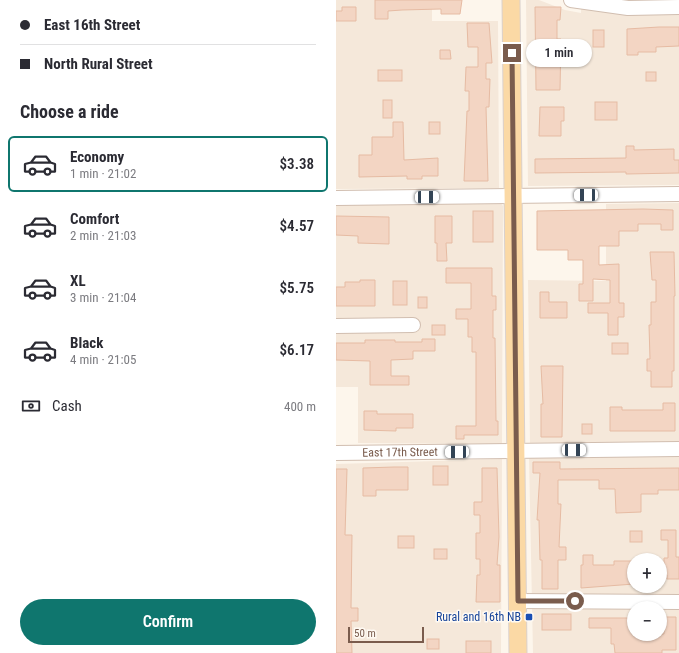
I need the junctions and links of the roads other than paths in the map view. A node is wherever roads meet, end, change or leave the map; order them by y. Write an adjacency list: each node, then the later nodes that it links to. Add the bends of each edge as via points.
1 (511, 0): 5 (main road)
2 (571, 0): 3 (street, via 628,8)
3 (679, 7)
4 (679, 194): 5 (street)
5 (513, 196): 6 (street); 10 (main road)
6 (336, 198)
7 (413, 325): 8 (street)
8 (336, 326)
9 (679, 449): 10 (street, East 17th Street)
10 (516, 451): 11 (street, East 17th Street); 12 (main road)
11 (336, 453)
12 (518, 601): 13 (street); 14 (main road)
13 (679, 602)
14 (518, 653)

